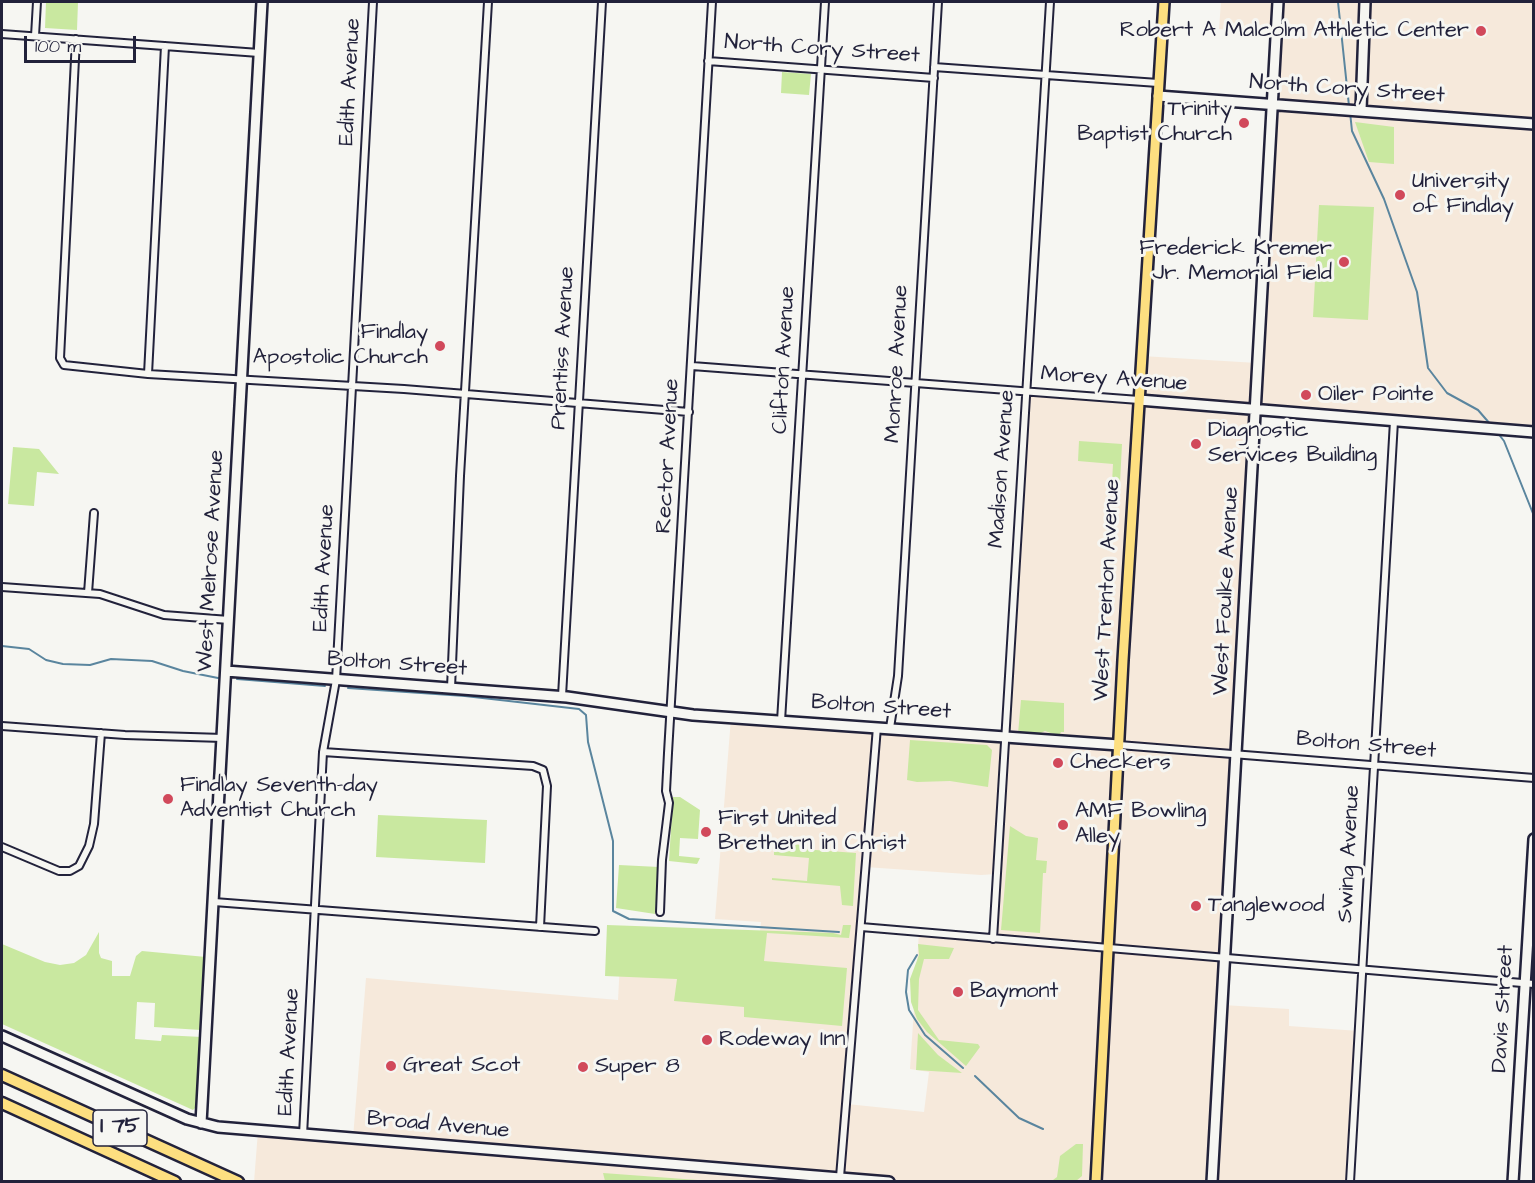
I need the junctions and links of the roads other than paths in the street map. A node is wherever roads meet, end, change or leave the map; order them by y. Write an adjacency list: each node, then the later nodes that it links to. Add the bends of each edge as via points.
1 (37, 2): 14 (street)
2 (262, 2): 17 (street, West Melrose Avenue)
3 (373, 2): 33 (street, Edith Avenue)
4 (488, 2): 35 (street)
5 (602, 2): 37 (street, Prentiss Avenue)
6 (712, 2): 18 (street, Rector Avenue)
7 (825, 2): 20 (street, Clifton Avenue)
8 (938, 2): 19 (street, Monroe Avenue)
9 (1050, 2): 21 (street, Madison Avenue)
10 (1164, 2): 23 (main road, West Trenton Avenue)
11 (1278, 2): 25 (street, West Foulke Avenue)
12 (1365, 2): 26 (street)
13 (2, 34): 14 (street)
14 (35, 36): 15 (street)
15 (76, 39): 16 (street); 29 (street, via 62,364)
16 (165, 46): 17 (street); 29 (street)
17 (259, 53): 31 (street, West Melrose Avenue)
18 (708, 61): 20 (street, North Cory Street); 28 (street, Rector Avenue)
19 (934, 67): 21 (street, North Cory Street); 22 (street, Monroe Avenue)
20 (820, 69): 22 (street, North Cory Street); 30 (street, Clifton Avenue)
21 (1046, 76): 23 (street, North Cory Street); 34 (street, Madison Avenue)
22 (934, 78): 32 (street, Monroe Avenue)
23 (1158, 83): 24 (main road, West Trenton Avenue)
24 (1158, 96): 25 (street, North Cory Street); 36 (main road, West Trenton Avenue)
25 (1272, 104): 26 (street, North Cory Street); 38 (street, West Foulke Avenue)
26 (1357, 110): 27 (street, North Cory Street)
27 (1533, 124)
28 (692, 366): 30 (street, Morey Avenue); 39 (street, Rector Avenue)
29 (148, 374): 31 (street)
30 (802, 375): 32 (street, Morey Avenue); 51 (street, Clifton Avenue)
31 (241, 379): 33 (street); 45 (street, West Melrose Avenue)
32 (915, 384): 34 (street, Morey Avenue); 54 (street, Monroe Avenue, via 897,681)
33 (352, 386): 35 (street); 47 (street, Edith Avenue)
34 (1027, 393): 36 (street, Morey Avenue); 56 (street, Madison Avenue)
35 (464, 394): 37 (street); 48 (street)
36 (1139, 400): 38 (street, Morey Avenue); 58 (main road, West Trenton Avenue)
37 (579, 404): 39 (street); 49 (street, Prentiss Avenue)
38 (1255, 411): 40 (street, Morey Avenue); 60 (street, West Foulke Avenue)
39 (689, 412): 50 (street, Rector Avenue)
40 (1394, 421): 41 (street, Morey Avenue); 61 (street, Swing Avenue)
41 (1533, 432)
42 (94, 513): 44 (street)
43 (2, 587): 44 (street)
44 (88, 593): 45 (street, via 122,599 164,615)
45 (229, 620): 46 (street, West Melrose Avenue)
46 (226, 672): 47 (street, Bolton Street); 57 (street, West Melrose Avenue)
47 (336, 680): 48 (street, Bolton Street); 59 (street, Edith Avenue)
48 (451, 688): 49 (street, Bolton Street)
49 (562, 696): 50 (street, Bolton Street)
50 (670, 713): 51 (street, Bolton Street); 67 (street, Rector Avenue, via 666,791 669,804)
51 (781, 721): 53 (street, Bolton Street)
52 (2, 726): 55 (street)
53 (877, 727): 54 (street, Bolton Street); 69 (street)
54 (890, 728): 56 (street, Bolton Street)
55 (100, 733): 57 (street); 64 (street, via 94,824 80,866 70,872 59,871)
56 (1004, 736): 58 (street, Bolton Street); 71 (street, Madison Avenue)
57 (223, 738): 65 (street, West Melrose Avenue)
58 (1119, 745): 60 (street, Bolton Street); 72 (main road, West Trenton Avenue)
59 (323, 752): 66 (street, Edith Avenue); 68 (street, via 533,766 543,770 547,786)
60 (1238, 755): 61 (street, Bolton Street); 73 (street, West Foulke Avenue)
61 (1374, 766): 62 (street, Bolton Street); 74 (street, Swing Avenue)
62 (1533, 778)
63 (1533, 839): 75 (street, Davis Street)
64 (2, 847)
65 (214, 902): 66 (street); 79 (street, West Melrose Avenue)
66 (315, 909): 68 (street); 80 (street, Edith Avenue)
67 (660, 912)
68 (540, 927): 70 (street)
69 (861, 927): 71 (street); 81 (street)
70 (595, 931)
71 (993, 939): 72 (street)
72 (1108, 949): 73 (street); 85 (main road, West Trenton Avenue)
73 (1226, 959): 74 (street); 86 (street, West Foulke Avenue)
74 (1363, 970): 75 (street); 87 (street, Swing Avenue)
75 (1529, 983): 88 (street, Davis Street)
76 (2, 1036): 79 (street, Broad Avenue)
77 (2, 1075): 83 (highway, I 75)
78 (2, 1103): 82 (highway, I 75)
79 (201, 1123): 80 (street, Broad Avenue)
80 (303, 1135): 81 (street, Broad Avenue)
81 (840, 1178): 84 (street, Broad Avenue)
82 (175, 1182)
83 (238, 1182)
84 (889, 1182)
85 (1096, 1182)
86 (1212, 1182)
87 (1350, 1182)
88 (1513, 1182)

